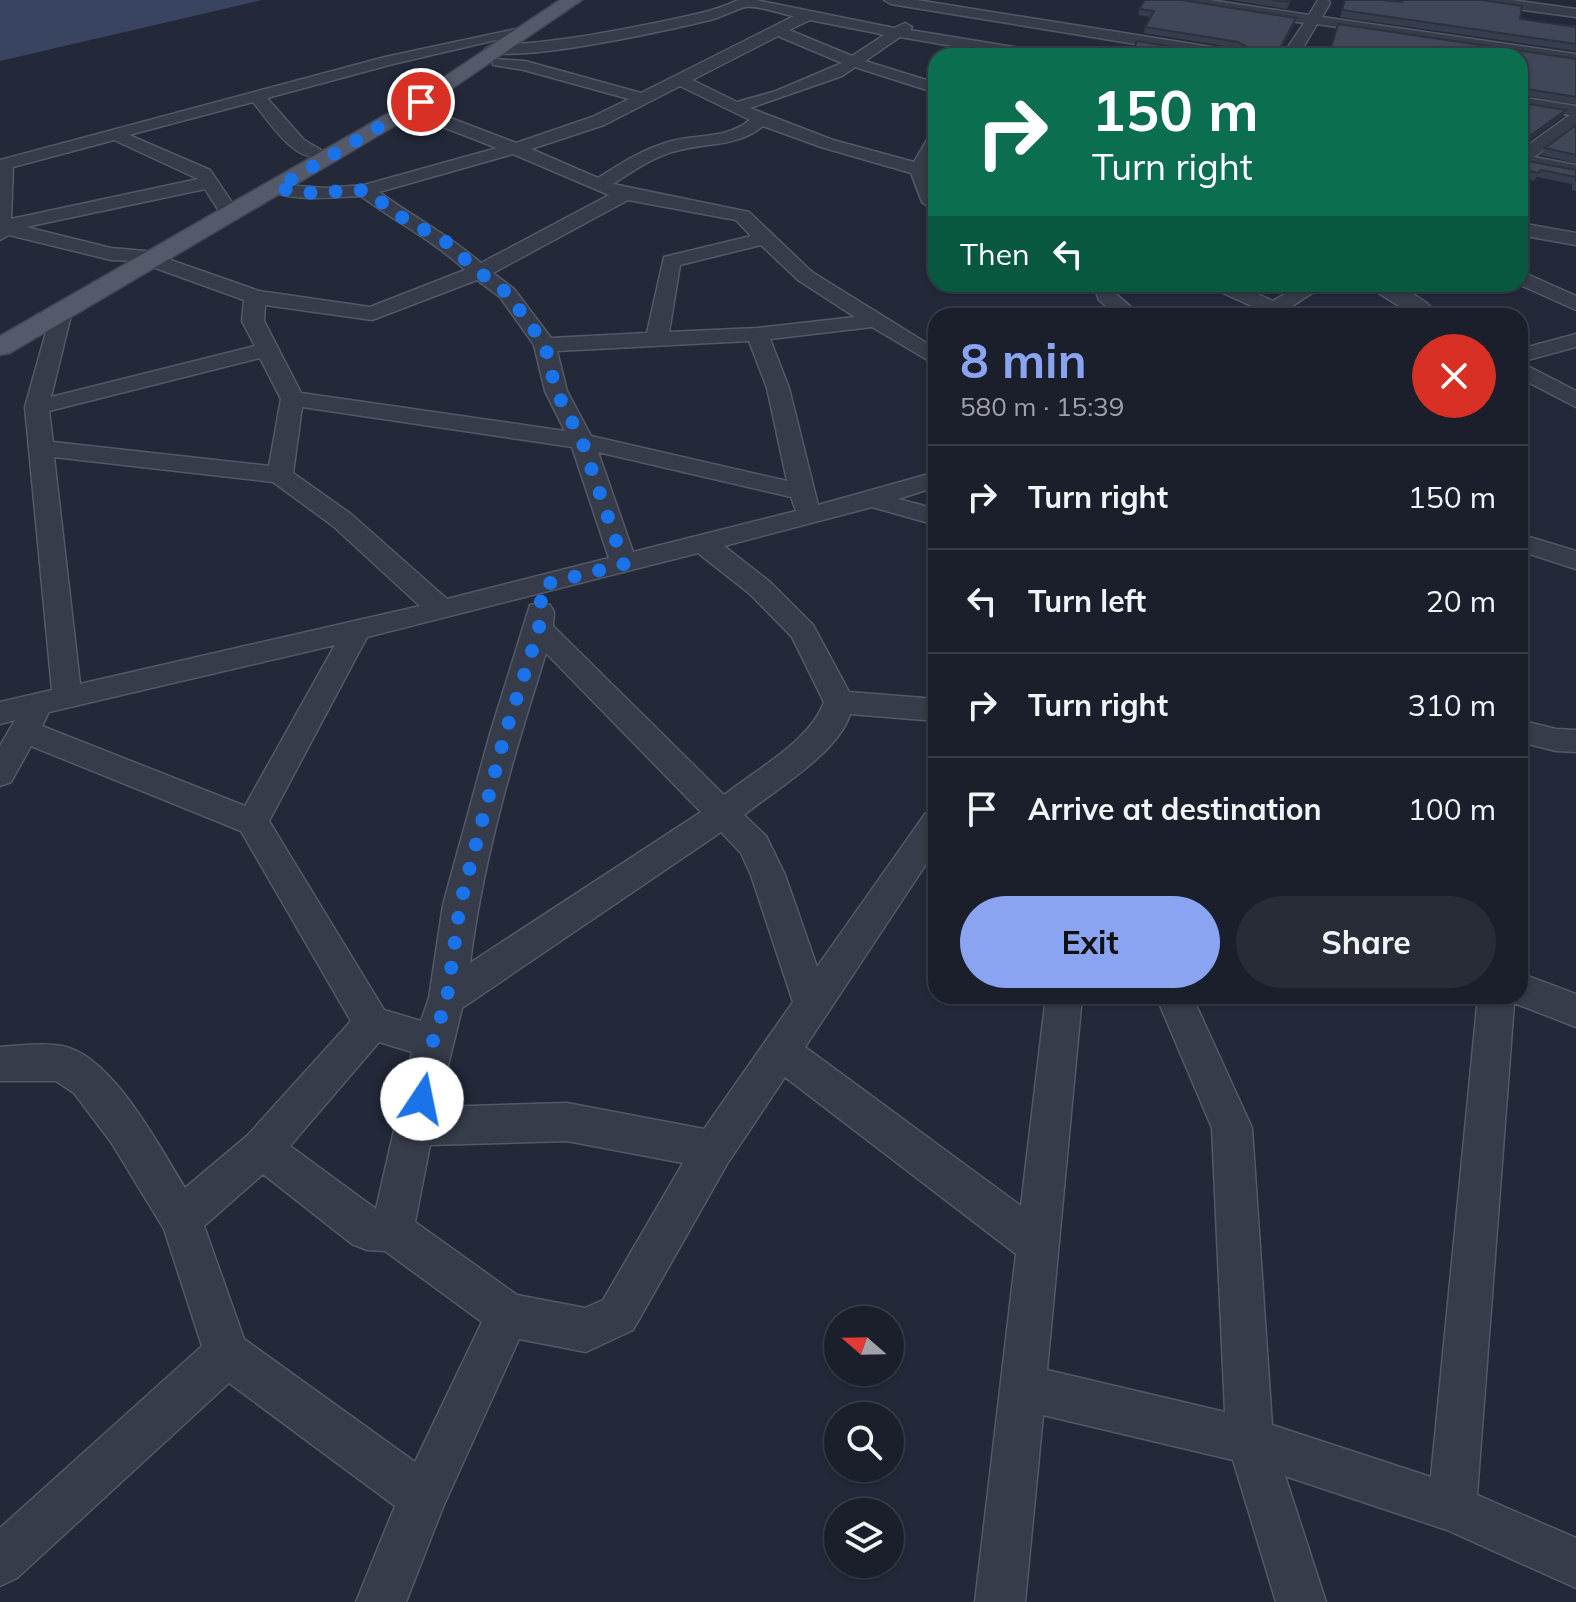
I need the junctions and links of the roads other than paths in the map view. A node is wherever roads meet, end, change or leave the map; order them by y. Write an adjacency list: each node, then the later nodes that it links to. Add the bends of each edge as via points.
1 (558, 0): 14 (main road)
2 (573, 0): 14 (main road)
3 (891, 0): 8 (street)
4 (1182, 0): 11 (street)
5 (1325, 0): 11 (street)
6 (1481, 0): 9 (street)
7 (746, 1): 10 (street); 14 (street, via 725,13 601,38 548,47)
8 (939, 3): 13 (street); 16 (street)
9 (1576, 13)
10 (810, 14): 12 (street); 13 (street)
11 (1312, 20): 17 (street); 18 (street)
12 (776, 30): 22 (street); 23 (street)
13 (897, 33): 15 (street); 22 (street)
14 (497, 45): 20 (main road); 25 (street, via 525,66); 30 (main road); 35 (main road); 39 (street, via 390,60)
15 (989, 48)
16 (1191, 48)
17 (1295, 48)
18 (1502, 48)
19 (1528, 52): 21 (street)
20 (443, 54): 26 (street)
21 (1576, 59)
22 (854, 62): 24 (street); 28 (street, via 813,83)
23 (681, 80): 25 (street); 28 (street)
24 (928, 85)
25 (642, 98): 34 (street, via 598,121)
26 (261, 101): 33 (street); 35 (street, via 298,144)
27 (1528, 103): 29 (street)
28 (733, 108): 32 (street)
29 (1576, 111)
30 (404, 112): 34 (street); 43 (main road)
31 (1576, 118): 36 (street)
32 (760, 120): 38 (street, via 869,156); 42 (street, via 734,139 672,146)
33 (121, 138): 39 (street); 41 (street, via 204,174)
34 (511, 147): 42 (street); 44 (street)
35 (317, 153): 46 (main road)
36 (1528, 153)
37 (1528, 161): 40 (street)
38 (927, 162)
39 (2, 168): 47 (street)
40 (1576, 170)
41 (210, 182): 46 (street); 47 (street)
42 (598, 186): 45 (street)
43 (277, 188): 44 (street, via 316,193); 51 (main road)
44 (365, 190): 52 (street, via 446,242)
45 (625, 194): 49 (street, via 742,216); 52 (street)
46 (226, 207): 51 (main road)
47 (1, 230): 51 (street)
48 (1528, 230): 50 (street)
49 (765, 238): 65 (street, via 805,276); 68 (street, via 671,261)
50 (1576, 239)
51 (145, 258): 58 (street); 64 (main road); 66 (main road)
52 (479, 272): 58 (street, via 372,314); 70 (street, via 507,293)
53 (1528, 281): 59 (street)
54 (1105, 292): 60 (street)
55 (1233, 292): 61 (street)
56 (1302, 292): 62 (street)
57 (1390, 292): 63 (street)
58 (255, 297): 72 (street, via 253,321)
59 (1576, 304)
60 (1120, 308)
61 (1261, 308)
62 (1275, 308)
63 (1418, 308)
64 (62, 311): 71 (main road); 78 (street)
65 (873, 321): 67 (street); 73 (street)
66 (0, 333)
67 (757, 334): 68 (street); 84 (street, via 778,388)
68 (657, 339): 70 (street)
69 (1576, 340): 74 (street)
70 (545, 345): 79 (street, via 556,391)
71 (0, 347)
72 (265, 350): 76 (street); 78 (street)
73 (928, 353)
74 (1528, 354)
75 (1528, 373): 77 (street)
76 (292, 399): 79 (street); 81 (street)
77 (1576, 400)
78 (37, 407): 80 (street)
79 (582, 441): 84 (street); 89 (street)
80 (40, 448): 81 (street); 96 (street)
81 (280, 475): 91 (street, via 342,520)
82 (928, 482): 83 (street)
83 (874, 499): 84 (street); 85 (street)
84 (806, 503): 86 (street)
85 (928, 515)
86 (703, 543): 89 (street); 94 (street, via 760,588 803,632)
87 (1528, 545): 88 (street)
88 (1576, 560)
89 (624, 564): 90 (street)
90 (542, 585): 91 (street); 92 (street)
91 (442, 610): 93 (street)
92 (539, 629): 100 (street); 104 (street, via 460,905)
93 (357, 630): 96 (street); 101 (street)
94 (839, 702): 95 (street); 100 (street, via 832,723 817,740)
95 (928, 709)
96 (32, 711): 99 (street); 101 (street)
97 (1528, 733): 98 (street)
98 (1576, 741)
99 (0, 774)
100 (721, 815): 104 (street); 105 (street, via 754,845 764,865)
101 (252, 822): 110 (street)
102 (928, 834): 105 (street)
103 (1528, 992): 109 (street)
104 (447, 998): 111 (street)
105 (811, 1002): 112 (street)
106 (1063, 1004): 119 (street)
107 (1178, 1004): 123 (street, via 1232,1128)
108 (1495, 1004): 125 (street)
109 (1576, 1011)
110 (372, 1023): 111 (street); 115 (street)
111 (433, 1041): 114 (street)
112 (779, 1050): 116 (street); 119 (street)
113 (0, 1064): 117 (street, via 62,1063 88,1080)
114 (416, 1127): 116 (street, via 567,1122); 118 (street)
115 (262, 1149): 117 (street); 118 (street, via 367,1229)
116 (713, 1150): 120 (street, via 618,1315 586,1330)
117 (181, 1219): 121 (street)
118 (392, 1231): 120 (street)
119 (1036, 1243): 122 (street)
120 (508, 1315): 124 (street)
121 (227, 1354): 124 (street); 126 (street)
122 (1022, 1387): 123 (street); 129 (street)
123 (1250, 1441): 125 (street); 130 (street)
124 (423, 1497): 128 (street)
125 (1452, 1508): 127 (street)
126 (0, 1561)
127 (1576, 1563)
128 (381, 1602)
129 (1000, 1602)
130 (1301, 1602)

